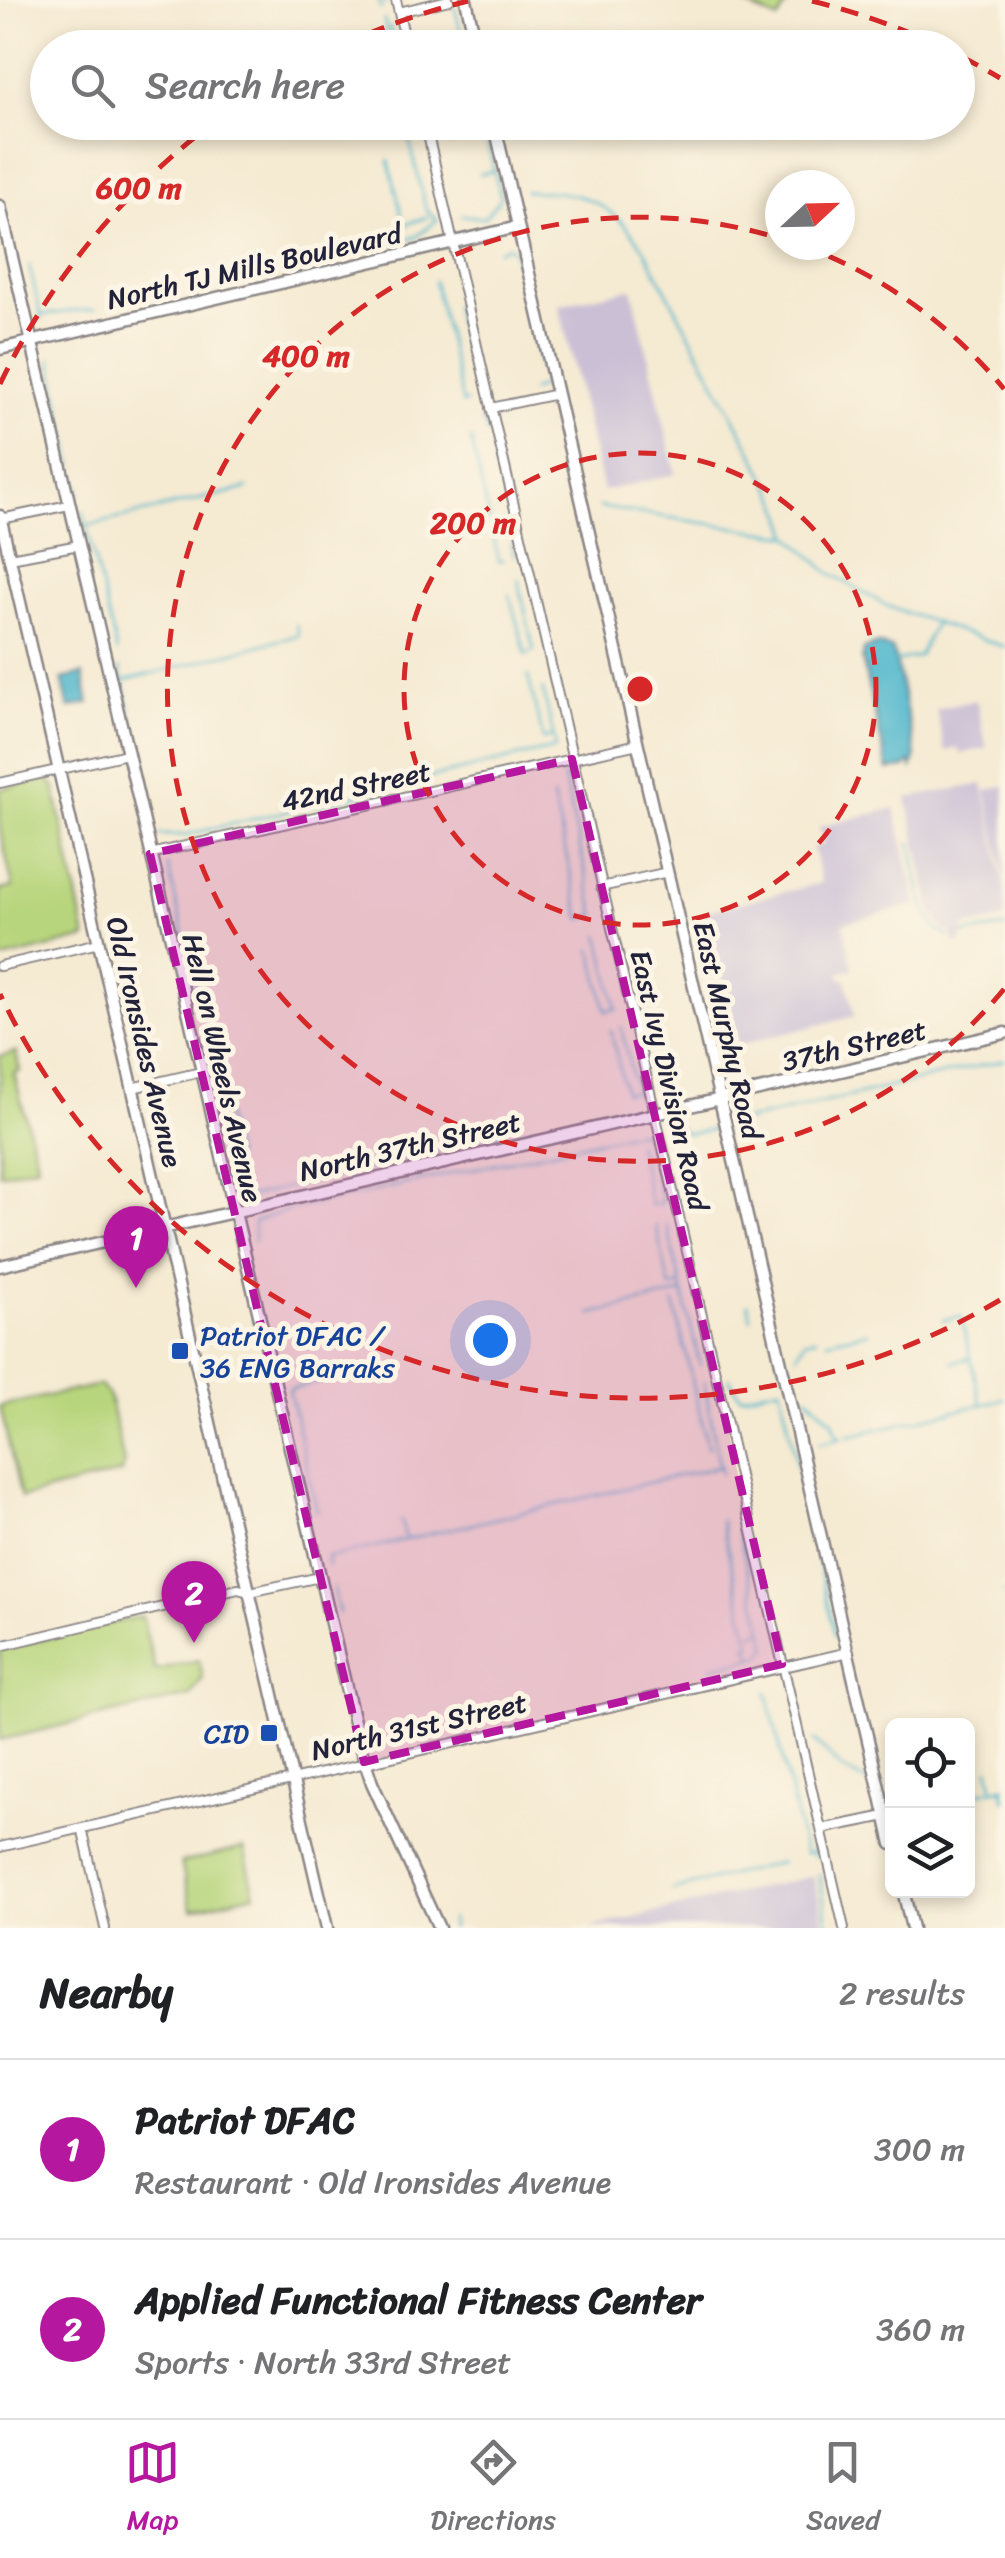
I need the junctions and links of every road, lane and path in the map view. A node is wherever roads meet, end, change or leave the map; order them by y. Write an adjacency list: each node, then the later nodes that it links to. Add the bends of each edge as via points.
1 (396, 0): 4 (street)
2 (449, 0): 4 (street)
3 (466, 0): 6 (street)
4 (399, 12): 5 (street)
5 (403, 30)
6 (473, 30)
7 (429, 140): 11 (street, East Ivy Division Road)
8 (498, 140): 10 (street, East Murphy Road)
9 (0, 206): 12 (street, Hell on Wheels Avenue)
10 (518, 227): 11 (street, North TJ Mills Boulevard); 14 (street, East Murphy Road)
11 (453, 242): 12 (street, North TJ Mills Boulevard); 15 (street, East Ivy Division Road)
12 (33, 341): 13 (street, North TJ Mills Boulevard); 16 (street, Hell on Wheels Avenue)
13 (0, 349)
14 (557, 394): 15 (street); 20 (street, East Murphy Road)
15 (491, 408): 22 (street, East Ivy Division Road)
16 (70, 505): 17 (street); 18 (street, Hell on Wheels Avenue)
17 (0, 517): 19 (street, Old Ironsides Avenue)
18 (79, 545): 19 (street); 21 (street, Hell on Wheels Avenue)
19 (10, 558): 23 (street, Old Ironsides Avenue)
20 (638, 744): 22 (street, 42nd Street); 26 (street, East Murphy Road)
21 (127, 754): 23 (street); 25 (street, Hell on Wheels Avenue)
22 (572, 759): 25 (street, 42nd Street); 27 (street, East Ivy Division Road)
23 (58, 770): 24 (street); 28 (street, Old Ironsides Avenue)
24 (0, 783)
25 (150, 854): 31 (street, Hell on Wheels Avenue)
26 (668, 872): 27 (street); 33 (street, East Murphy Road)
27 (601, 887): 34 (street, East Ivy Division Road)
28 (98, 942): 29 (street); 32 (street, Old Ironsides Avenue)
29 (0, 966)
30 (1005, 1033): 33 (street, 37th Street)
31 (201, 1072): 32 (street); 35 (street, Hell on Wheels Avenue)
32 (132, 1088): 36 (street, Old Ironsides Avenue)
33 (720, 1100): 34 (street, 37th Street); 41 (street, East Murphy Road)
34 (655, 1114): 35 (street, North 37th Street); 42 (street, East Ivy Division Road)
35 (232, 1210): 36 (street, North 37th Street); 38 (street, Hell on Wheels Avenue)
36 (164, 1226): 37 (street, North 37th Street); 39 (street, Old Ironsides Avenue)
37 (0, 1266)
38 (320, 1578): 39 (street); 43 (street, Hell on Wheels Avenue)
39 (250, 1592): 40 (street, via 238,1589); 44 (street, Old Ironsides Avenue)
40 (0, 1646)
41 (848, 1652): 42 (street, North 31st Street); 45 (street, East Murphy Road)
42 (782, 1664): 43 (street, North 31st Street); 48 (street, East Ivy Division Road)
43 (364, 1762): 44 (street, North 31st Street); 53 (street, Hell on Wheels Avenue)
44 (292, 1778): 47 (street, North 31st Street); 52 (street, Old Ironsides Avenue)
45 (885, 1812)
46 (885, 1816): 48 (street)
47 (82, 1828): 49 (street, North 31st Street); 51 (street)
48 (820, 1829): 54 (street, East Ivy Division Road)
49 (0, 1846)
50 (906, 1898): 55 (street)
51 (105, 1928)
52 (327, 1928)
53 (439, 1928)
54 (844, 1928)
55 (912, 1928)

